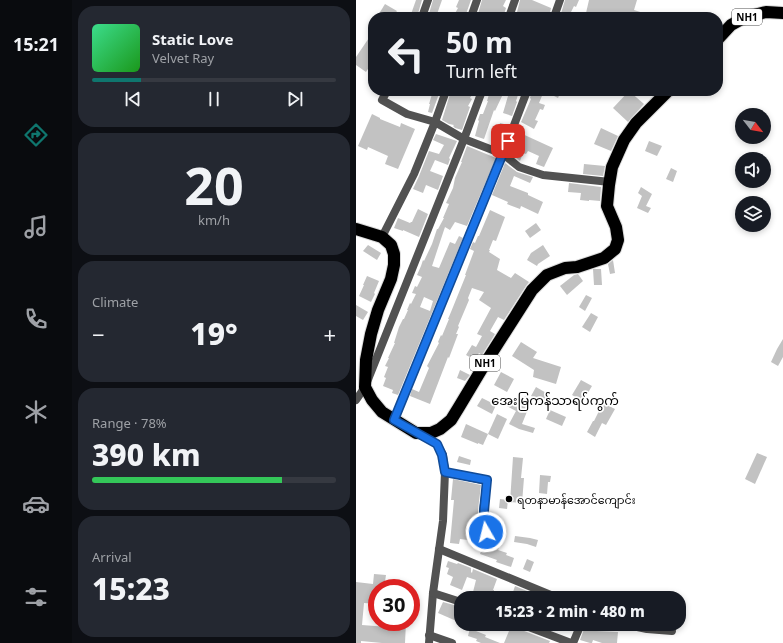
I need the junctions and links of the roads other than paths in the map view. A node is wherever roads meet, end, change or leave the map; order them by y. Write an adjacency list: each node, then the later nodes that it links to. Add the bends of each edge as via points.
1 (428, 0): 5 (street)
2 (477, 0): 6 (street)
3 (515, 0): 7 (street)
4 (560, 0): 8 (street)
5 (424, 12)
6 (473, 12)
7 (511, 12)
8 (556, 12)
9 (783, 13): 10 (highway, NH1, via 766,12 750,16 731,25)
10 (723, 34)
11 (384, 96): 16 (street, via 382,100 407,114)
12 (444, 96): 16 (street)
13 (480, 96): 17 (street)
14 (525, 96): 18 (street)
15 (663, 96): 19 (highway, NH1, via 636,123 624,140 612,167)
16 (435, 122): 17 (street); 21 (street, via 414,174)
17 (464, 139): 18 (street); 22 (street)
18 (503, 154): 19 (street, via 519,167 543,175); 24 (street)
19 (610, 182): 25 (highway, NH1, via 607,206 616,227 618,240 614,249 604,258 547,275 532,290 451,420 431,433)
20 (356, 229): 21 (highway)
21 (382, 237): 22 (highway, via 394,254 394,265 371,334 366,360)
22 (365, 387): 23 (street); 24 (highway, via 382,412)
23 (356, 400)
24 (394, 420): 25 (highway)
25 (416, 433): 26 (street, via 437,444)
26 (445, 472): 27 (street, via 487,480 484,511); 28 (street)
27 (486, 532)
28 (439, 549): 29 (street); 30 (street)
29 (541, 591)
30 (433, 593): 31 (street); 36 (street)
31 (454, 600)
32 (540, 631): 38 (street)
33 (578, 631): 38 (street)
34 (664, 631): 35 (street)
35 (672, 632)
36 (429, 639): 37 (street)
37 (452, 643)
38 (572, 643)

